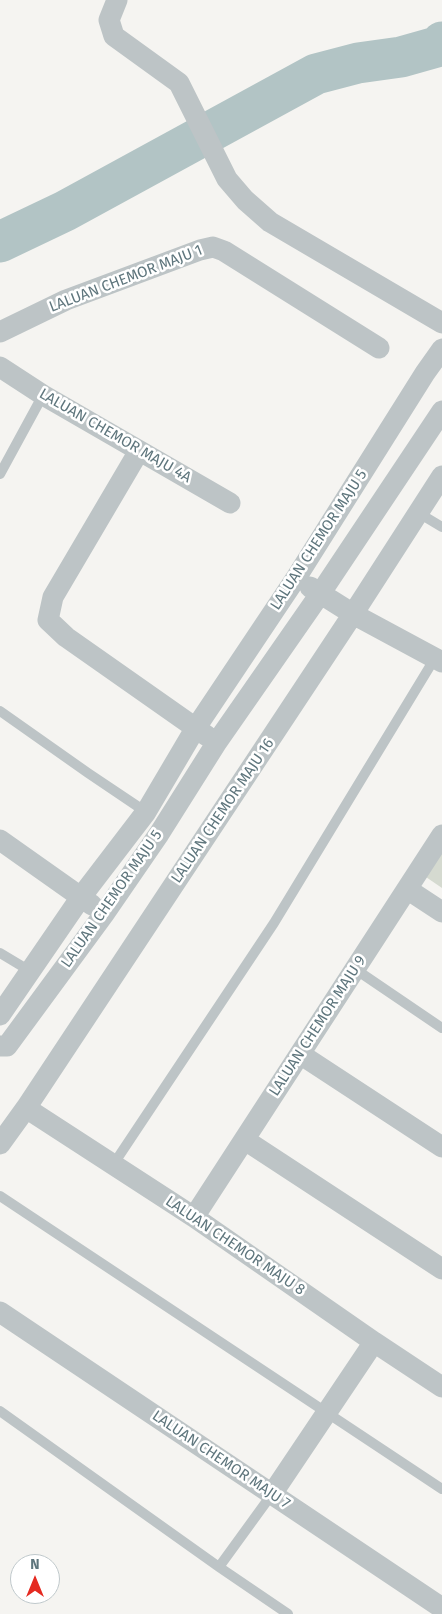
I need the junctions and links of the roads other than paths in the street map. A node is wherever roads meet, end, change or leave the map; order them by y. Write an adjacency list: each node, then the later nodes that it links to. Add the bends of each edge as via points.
1 (116, 2): 2 (street, via 109,20 114,36 179,83 228,179 244,200 270,222)
2 (442, 323)
3 (0, 332): 4 (street, LALUAN CHEMOR MAJU 1, via 66,300 214,246)
4 (379, 348)
5 (442, 349): 15 (street, LALUAN CHEMOR MAJU 5)
6 (0, 367): 7 (street, LALUAN CHEMOR MAJU 4A)
7 (43, 395): 9 (street, LALUAN CHEMOR MAJU 4A); 10 (lane)
8 (442, 411): 16 (street, LALUAN CHEMOR MAJU 5)
9 (139, 451): 12 (street, LALUAN CHEMOR MAJU 4A); 20 (street, via 53,597 48,620 66,637)
10 (0, 474)
11 (442, 476): 13 (street, LALUAN CHEMOR MAJU 16)
12 (230, 503)
13 (417, 512): 14 (lane); 17 (street, LALUAN CHEMOR MAJU 16)
14 (442, 527)
15 (296, 578): 16 (street); 20 (street, LALUAN CHEMOR MAJU 5)
16 (320, 594): 17 (street); 21 (street, LALUAN CHEMOR MAJU 5)
17 (353, 614): 18 (street); 36 (street, LALUAN CHEMOR MAJU 16)
18 (438, 660): 40 (lane, via 274,923)
19 (0, 711): 22 (lane)
20 (194, 729): 21 (street); 22 (street, LALUAN CHEMOR MAJU 5)
21 (217, 742): 28 (street, LALUAN CHEMOR MAJU 5)
22 (146, 812): 26 (street, LALUAN CHEMOR MAJU 5)
23 (442, 835): 25 (street, LALUAN CHEMOR MAJU 9)
24 (0, 840): 26 (street)
25 (407, 889): 27 (street); 30 (street, LALUAN CHEMOR MAJU 9)
26 (81, 897): 28 (street); 31 (street, LALUAN CHEMOR MAJU 5)
27 (442, 912)
28 (104, 914): 34 (street, LALUAN CHEMOR MAJU 5, via 7,1046)
29 (0, 953): 31 (lane)
30 (355, 969): 33 (lane); 35 (street, LALUAN CHEMOR MAJU 9)
31 (30, 971): 32 (street, LALUAN CHEMOR MAJU 5)
32 (0, 1015)
33 (442, 1028)
34 (0, 1046)
35 (300, 1054): 37 (street, LALUAN CHEMOR MAJU 9); 39 (street)
36 (26, 1108): 38 (street, LALUAN CHEMOR MAJU 16); 40 (street, LALUAN CHEMOR MAJU 8)
37 (245, 1140): 42 (street, LALUAN CHEMOR MAJU 9); 43 (street)
38 (0, 1144)
39 (442, 1147)
40 (113, 1165): 42 (street, LALUAN CHEMOR MAJU 8)
41 (0, 1196): 48 (lane)
42 (194, 1217): 45 (street, LALUAN CHEMOR MAJU 8)
43 (442, 1269)
44 (0, 1312): 50 (street, LALUAN CHEMOR MAJU 7)
45 (374, 1342): 46 (street, LALUAN CHEMOR MAJU 8); 48 (street)
46 (442, 1387)
47 (0, 1412): 51 (lane)
48 (326, 1412): 49 (lane); 50 (street)
49 (442, 1489)
50 (272, 1494): 51 (lane); 52 (street, LALUAN CHEMOR MAJU 7)
51 (219, 1567): 53 (lane)
52 (442, 1608)
53 (288, 1614)

